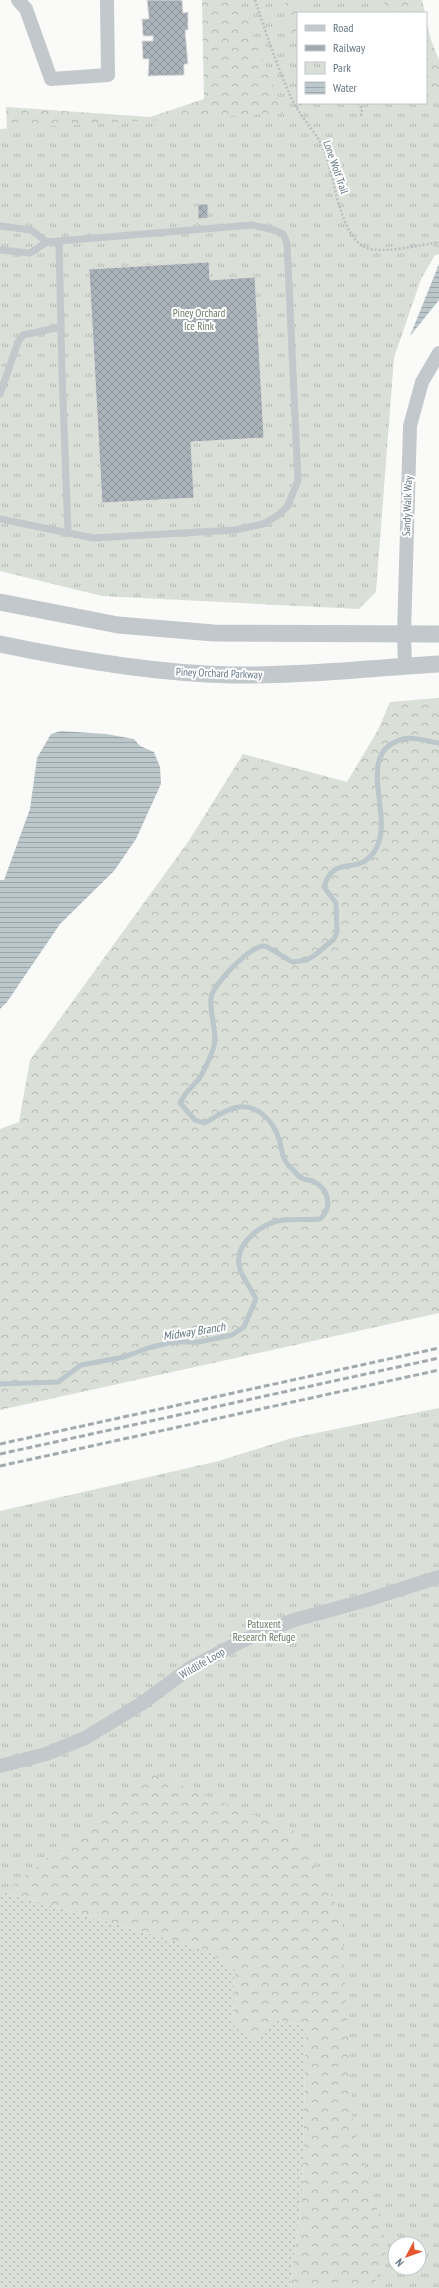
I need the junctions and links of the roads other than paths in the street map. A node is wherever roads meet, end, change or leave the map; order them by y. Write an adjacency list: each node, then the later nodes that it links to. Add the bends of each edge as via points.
1 (18, 0): 2 (street, via 26,9 51,78 108,76)
2 (107, 0)
3 (0, 226): 5 (lane, via 31,230)
4 (60, 241): 5 (lane); 7 (lane); 11 (lane, via 252,225 283,234 286,243 298,482 282,512 263,524 248,528 93,538)
5 (48, 242): 6 (lane, via 30,253)
6 (0, 250)
7 (61, 328): 9 (lane, via 23,335 18,342); 11 (lane)
8 (439, 353): 13 (street, Sandy Walk Way, via 422,382 410,426)
9 (0, 394)
10 (0, 519): 11 (lane)
11 (68, 532)
12 (0, 602): 13 (street, via 118,625 214,633)
13 (404, 634): 14 (street); 17 (street, Sandy Walk Way)
14 (439, 634)
15 (0, 644): 17 (street, Piney Orchard Parkway, via 63,658 160,670 230,675 305,674)
16 (439, 664): 17 (street, Piney Orchard Parkway)
17 (405, 666)
18 (439, 1577): 19 (street, Wildlife Loop, via 294,1620 244,1640 190,1668 141,1704 85,1738 46,1754)
19 (0, 1766)

